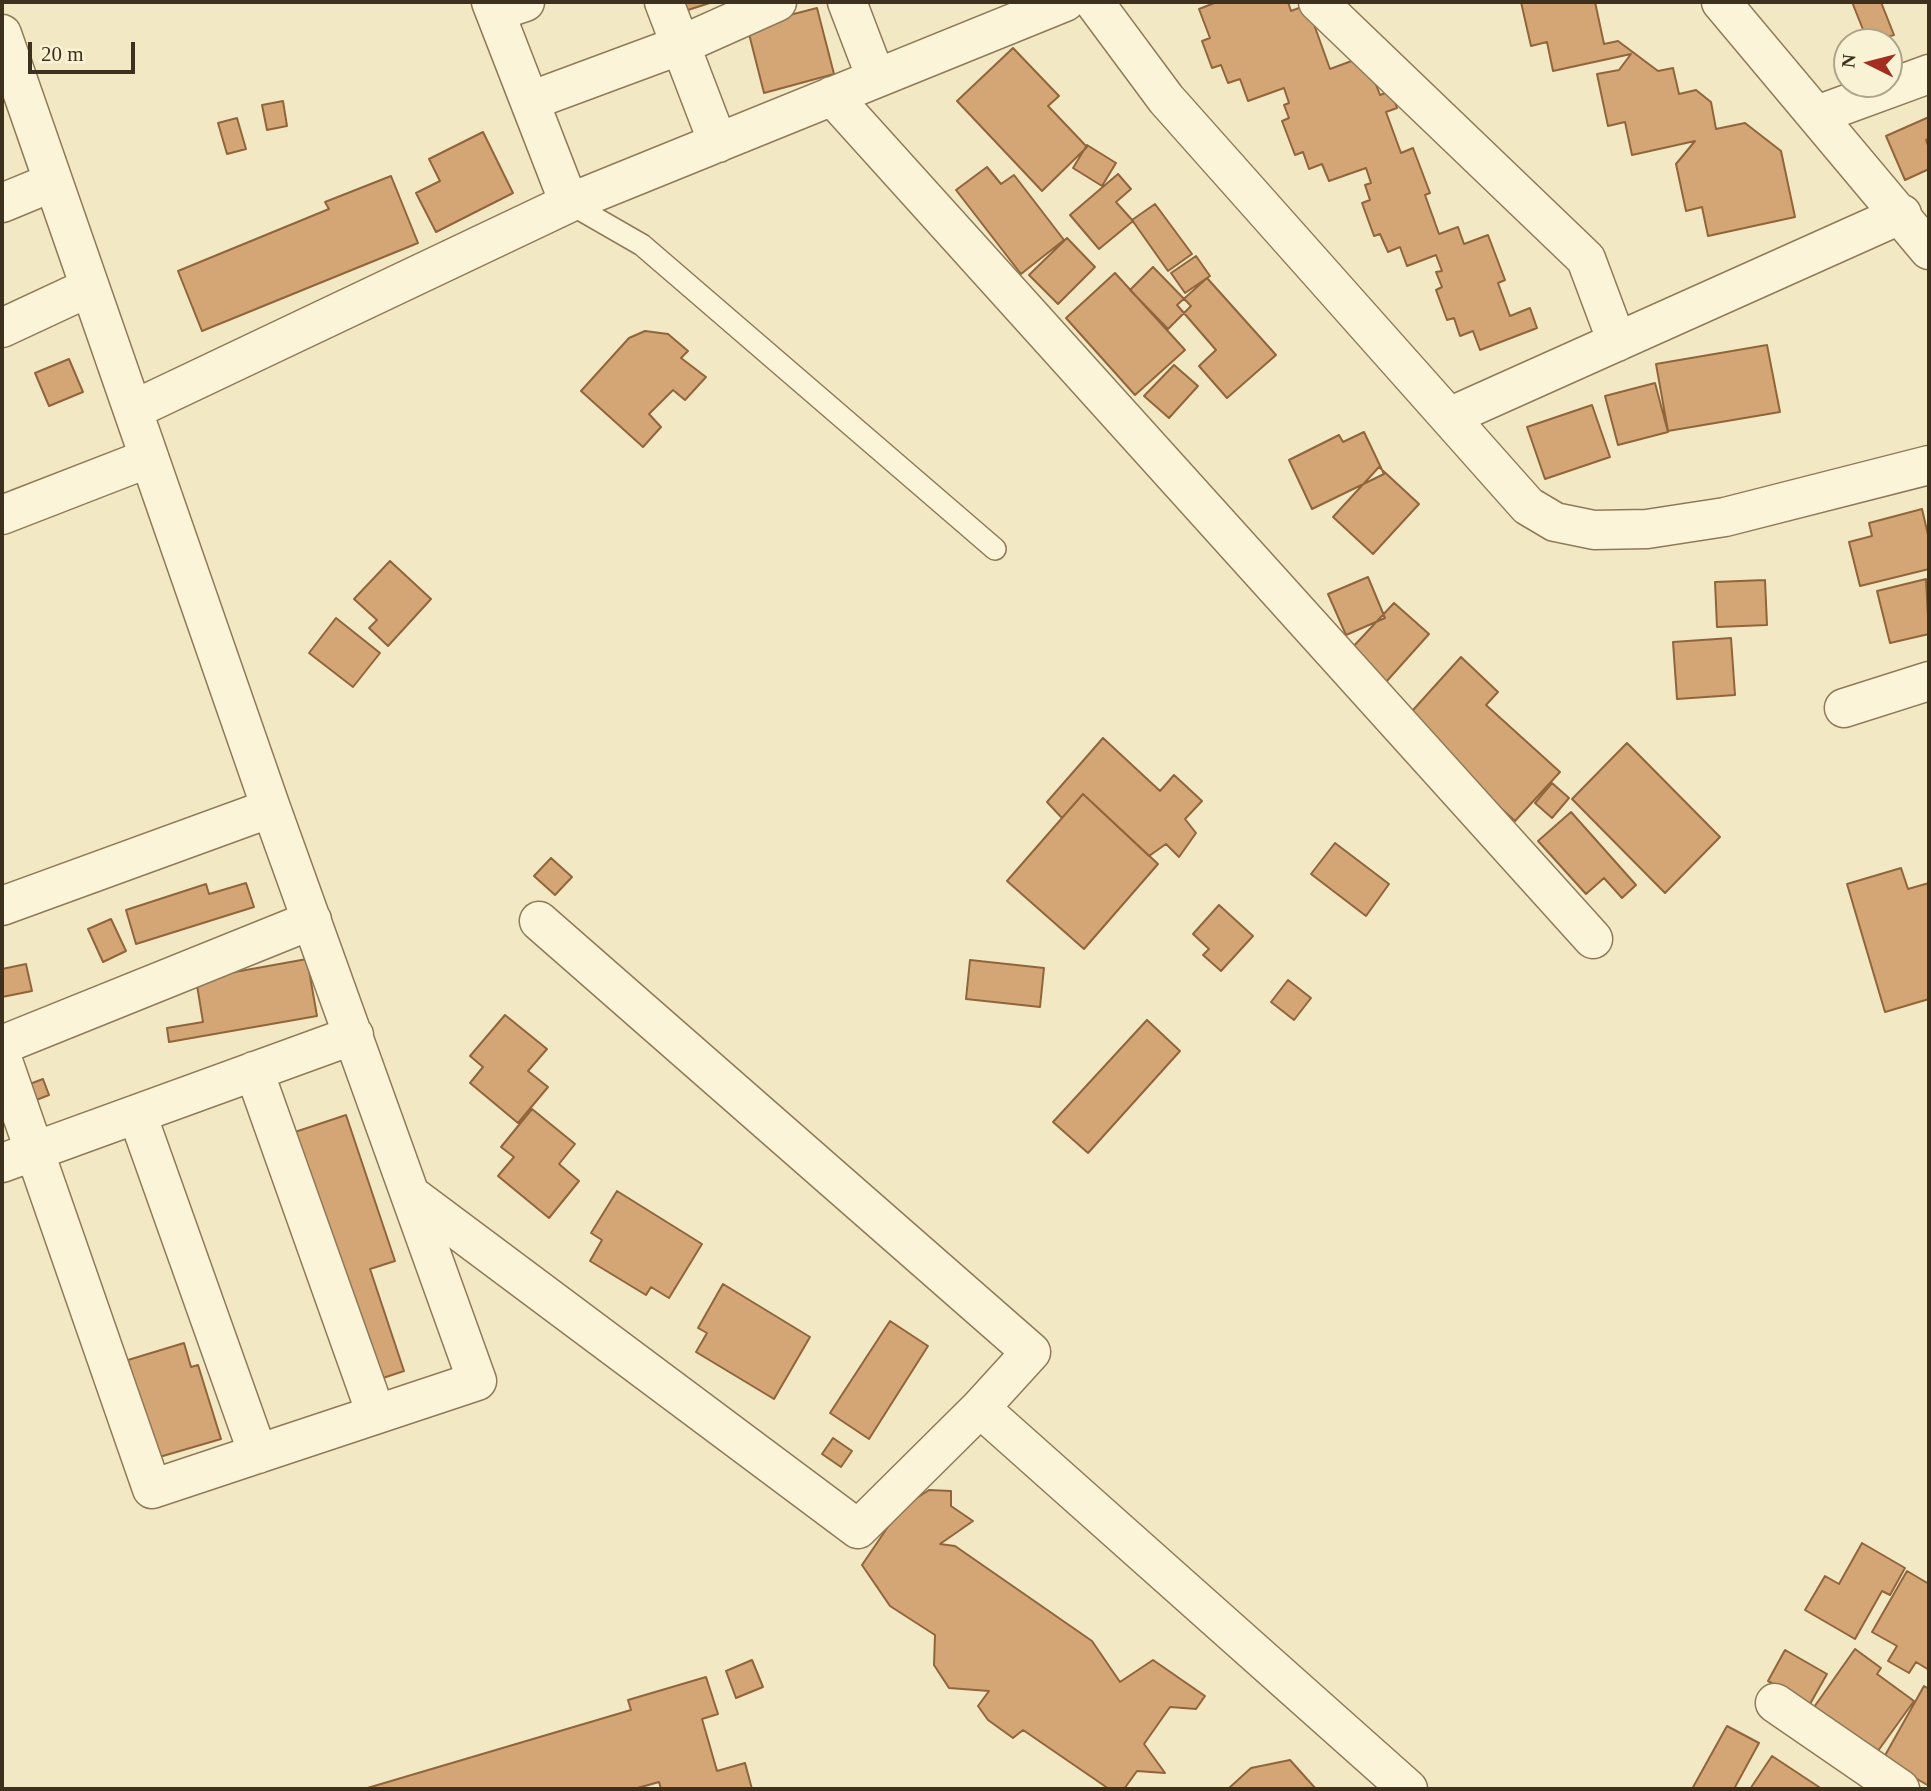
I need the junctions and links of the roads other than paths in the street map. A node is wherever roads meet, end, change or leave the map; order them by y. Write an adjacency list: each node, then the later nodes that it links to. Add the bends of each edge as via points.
1 (664, 2): 10 (street)
2 (777, 2): 10 (street)
3 (847, 2): 12 (street)
4 (1094, 2): 26 (street, via 1166,99)
5 (1318, 2): 24 (street, via 1586,259)
6 (1721, 2): 15 (street)
7 (504, 5): 14 (street)
8 (1050, 5): 12 (street)
9 (2, 34): 17 (street)
10 (681, 45): 14 (street); 16 (street)
11 (1929, 74): 15 (street)
12 (876, 78): 13 (street)
13 (832, 96): 16 (street); 37 (street)
14 (530, 101): 19 (street)
15 (1817, 115): 20 (street)
16 (718, 143): 19 (street)
17 (53, 182): 18 (street); 22 (street)
18 (2, 203)
19 (569, 203): 25 (street); 30 (lane, via 642,245)
20 (1902, 214): 21 (street); 24 (street)
21 (1929, 250)
22 (90, 287): 23 (street); 25 (street)
23 (2, 328)
24 (1617, 342): 26 (street)
25 (133, 410): 27 (street)
26 (1449, 417): 28 (street, via 1528,506 1555,522 1594,530 1647,529 1725,517)
27 (149, 458): 29 (street); 33 (street)
28 (1929, 465)
29 (2, 515)
30 (995, 550)
31 (1929, 681): 32 (street)
32 (1844, 708)
33 (271, 808): 34 (street); 35 (street)
34 (2, 906)
35 (312, 919): 38 (street); 39 (street)
36 (540, 921): 45 (street, via 1031,1352)
37 (1593, 939)
38 (354, 1035): 41 (street); 44 (street)
39 (2, 1045)
40 (2, 1058): 43 (street)
41 (254, 1071): 42 (street); 46 (street)
42 (137, 1114): 43 (street); 47 (street)
43 (18, 1157): 47 (street, via 152,1489)
44 (411, 1195): 45 (street, via 858,1529); 46 (street, via 477,1381)
45 (980, 1408): 49 (street)
46 (376, 1414): 47 (street)
47 (258, 1454)
48 (1775, 1703): 50 (street)
49 (1408, 1789)
50 (1900, 1789)

